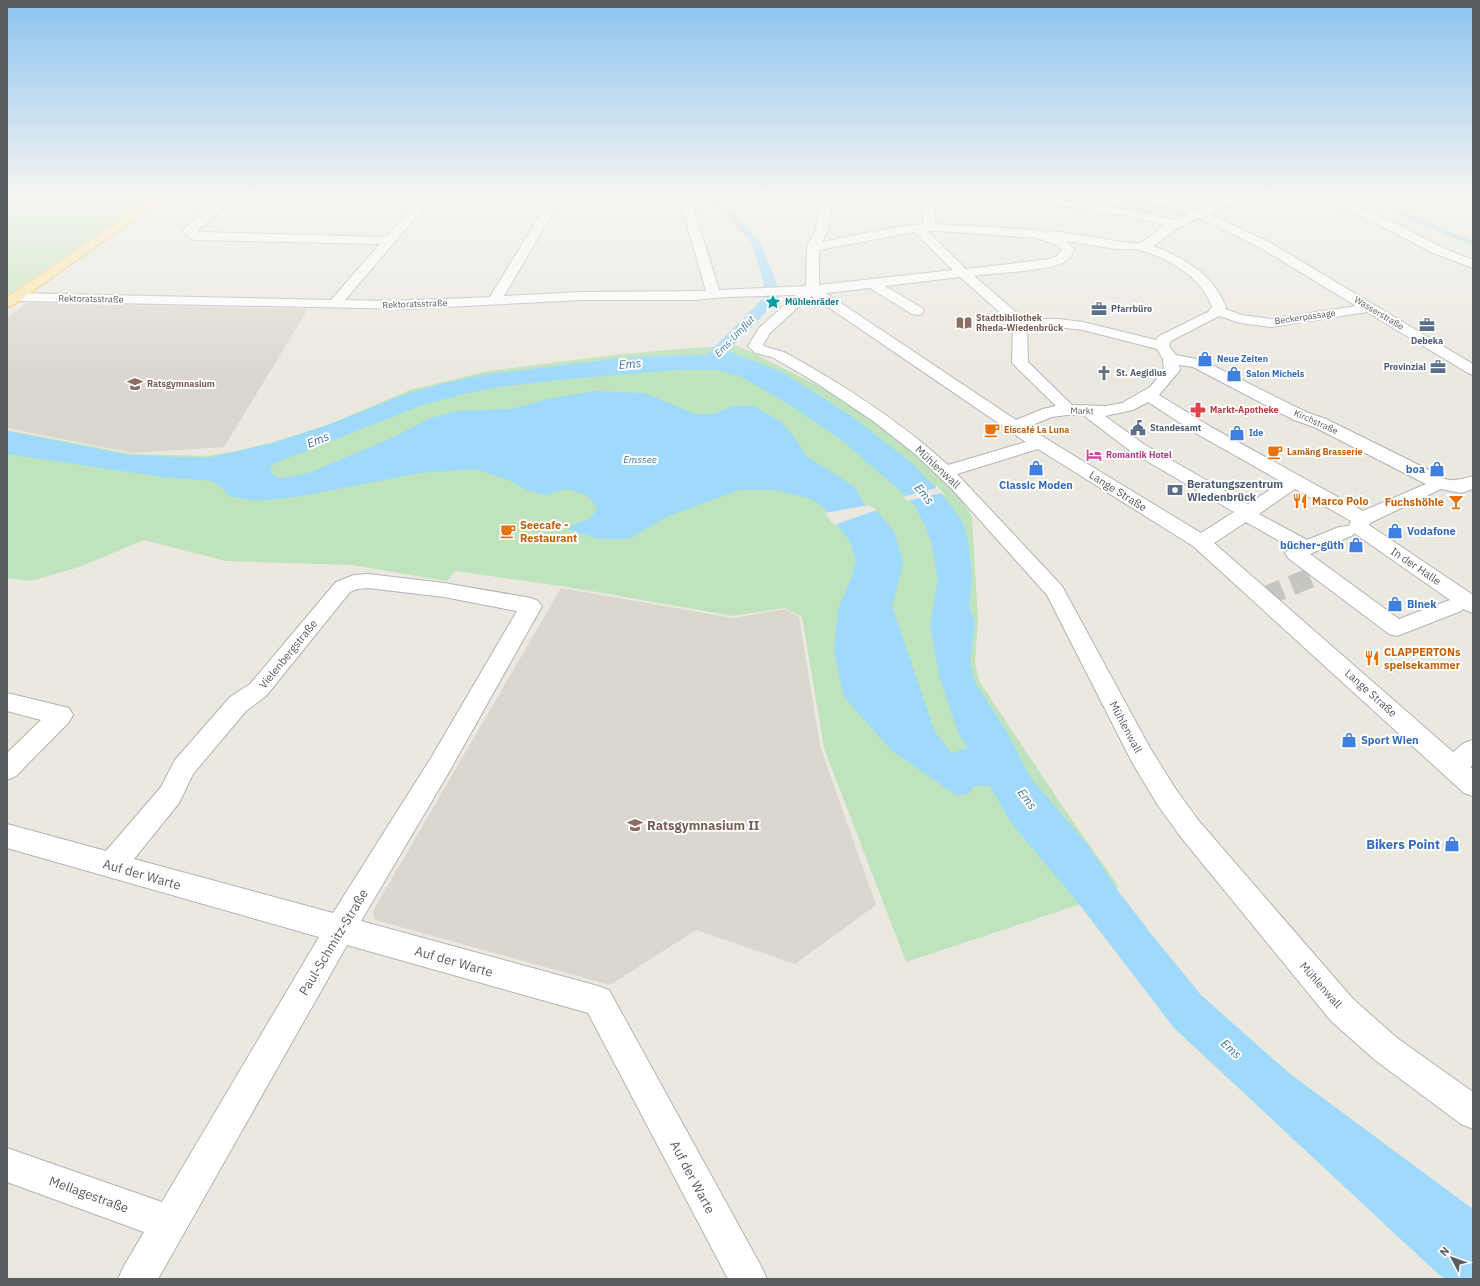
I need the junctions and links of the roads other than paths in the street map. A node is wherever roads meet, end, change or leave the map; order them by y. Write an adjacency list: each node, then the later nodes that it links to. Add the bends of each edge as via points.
1 (74, 257): 16 (main road)
2 (376, 257): 18 (street)
3 (520, 257): 17 (street)
4 (703, 257): 15 (street)
5 (813, 257): 14 (street)
6 (949, 257): 12 (street)
7 (1065, 257): 12 (street, Rektoratsstraße, via 1043,264)
8 (1168, 257): 20 (street, via 1195,274 1212,290 1218,298)
9 (1285, 257): 19 (street, Wasserstraße)
10 (1455, 257): 11 (street)
11 (1473, 264)
12 (962, 272): 13 (street, Rektoratsstraße); 22 (street)
13 (873, 284): 14 (street, Rektoratsstraße); 21 (street)
14 (813, 290): 15 (street, Rektoratsstraße); 29 (street, Lange Straße, via 913,352); 31 (street, Mühlenwall, via 802,296 764,331 755,346 760,350 776,353 879,417)
15 (714, 294): 17 (street, Rektoratsstraße)
16 (12, 300): 18 (street, Rektoratsstraße)
17 (495, 300): 18 (street, Rektoratsstraße)
18 (335, 304)
19 (1369, 308): 20 (street, Beckerpassage, via 1272,323 1240,319); 25 (street, Wasserstraße)
20 (1218, 311): 23 (street, via 1164,339)
21 (917, 312)
22 (1020, 323): 23 (street, via 1083,326); 27 (street, via 1020,363)
23 (1162, 346): 24 (street)
24 (1171, 359): 26 (street, Markt, via 1172,370 1156,390); 33 (street, Kirchstraße, via 1197,363 1300,416 1429,477)
25 (1472, 368)
26 (1148, 395): 28 (street, Markt, via 1127,407); 32 (street, In der Halle, via 1205,431)
27 (1067, 410): 28 (street, Markt); 29 (street, Markt, via 1049,412)
28 (1088, 411): 35 (street, via 1139,448)
29 (1015, 426): 30 (street, Lange Straße)
30 (1041, 444): 31 (street); 37 (street, Lange Straße)
31 (945, 472): 49 (street, Mühlenwall, via 1055,591 1135,745 1166,796 1252,904 1342,1010 1386,1049)
32 (1295, 481): 35 (street); 36 (street, In der Halle)
33 (1436, 483): 34 (street); 36 (street, via 1434,487)
34 (1469, 487)
35 (1247, 513): 37 (street); 38 (street)
36 (1355, 526): 38 (street); 39 (street, In der Halle)
37 (1205, 539): 43 (street, Lange Straße)
38 (1306, 548): 39 (street, via 1295,553 1317,575 1391,630)
39 (1464, 605)
40 (531, 606): 47 (street, Vielenbergstraße, via 444,590 368,581 354,582 343,587 258,690 238,704 184,767 170,794); 48 (street, Paul-Schmitz-Straße, via 440,765)
41 (7, 702): 44 (street, via 61,715)
42 (1473, 750): 43 (street)
43 (1453, 767): 45 (street, Lange Straße)
44 (7, 769)
45 (1473, 785)
46 (7, 836): 47 (street, Auf der Warte)
47 (111, 866): 48 (street, Auf der Warte)
48 (340, 930): 51 (street, Paul-Schmitz-Straße); 53 (street, Auf der Warte, via 598,1001)
49 (1473, 1112)
50 (7, 1165): 51 (street, Mellagestraße)
51 (170, 1223): 52 (street, Paul-Schmitz-Straße)
52 (137, 1279)
53 (748, 1279)

